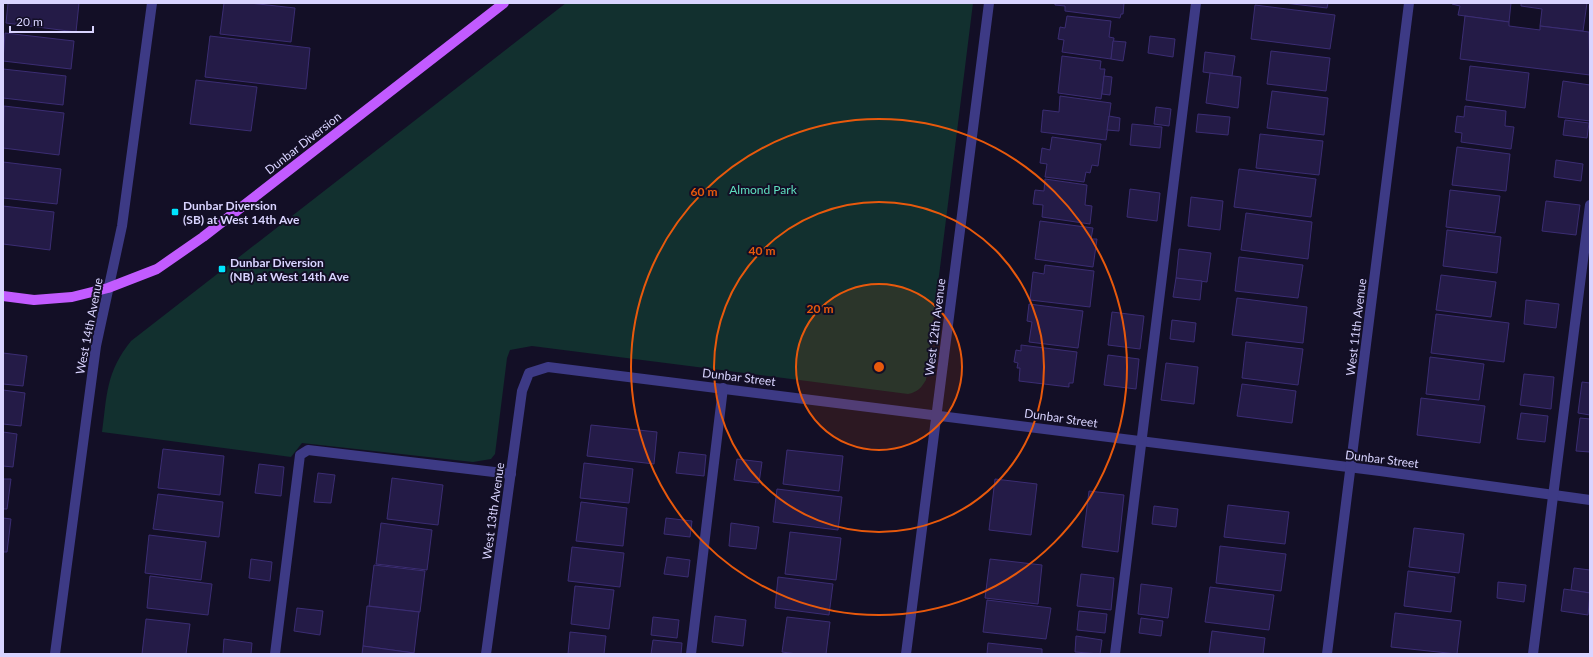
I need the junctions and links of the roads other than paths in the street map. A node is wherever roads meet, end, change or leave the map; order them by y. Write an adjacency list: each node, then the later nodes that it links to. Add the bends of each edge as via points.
1 (152, 3): 7 (street, West 14th Avenue, via 122,226)
2 (504, 3): 7 (main road, Dunbar Diversion, via 203,237 157,269)
3 (989, 3): 11 (street, West 12th Avenue)
4 (1196, 3): 12 (street)
5 (1409, 3): 13 (street, West 11th Avenue)
6 (1590, 205): 15 (street)
7 (108, 288): 8 (main road, via 64,298 34,300); 17 (street, West 14th Avenue, via 94,357)
8 (3, 296)
9 (529, 373): 10 (street, Dunbar Street, via 548,367); 14 (street, West 13th Avenue, via 522,391)
10 (723, 388): 11 (street, Dunbar Street); 20 (street)
11 (937, 415): 12 (street, Dunbar Street); 21 (street, West 12th Avenue)
12 (1141, 442): 13 (street, Dunbar Street); 22 (street)
13 (1351, 468): 15 (street, Dunbar Street); 23 (street, West 11th Avenue)
14 (511, 474): 18 (street, via 308,450 300,455); 19 (street, West 13th Avenue)
15 (1553, 495): 16 (street, Dunbar Street); 24 (street)
16 (1590, 500)
17 (55, 654)
18 (275, 654)
19 (486, 654)
20 (691, 654)
21 (906, 654)
22 (1116, 654)
23 (1327, 654)
24 (1533, 654)

